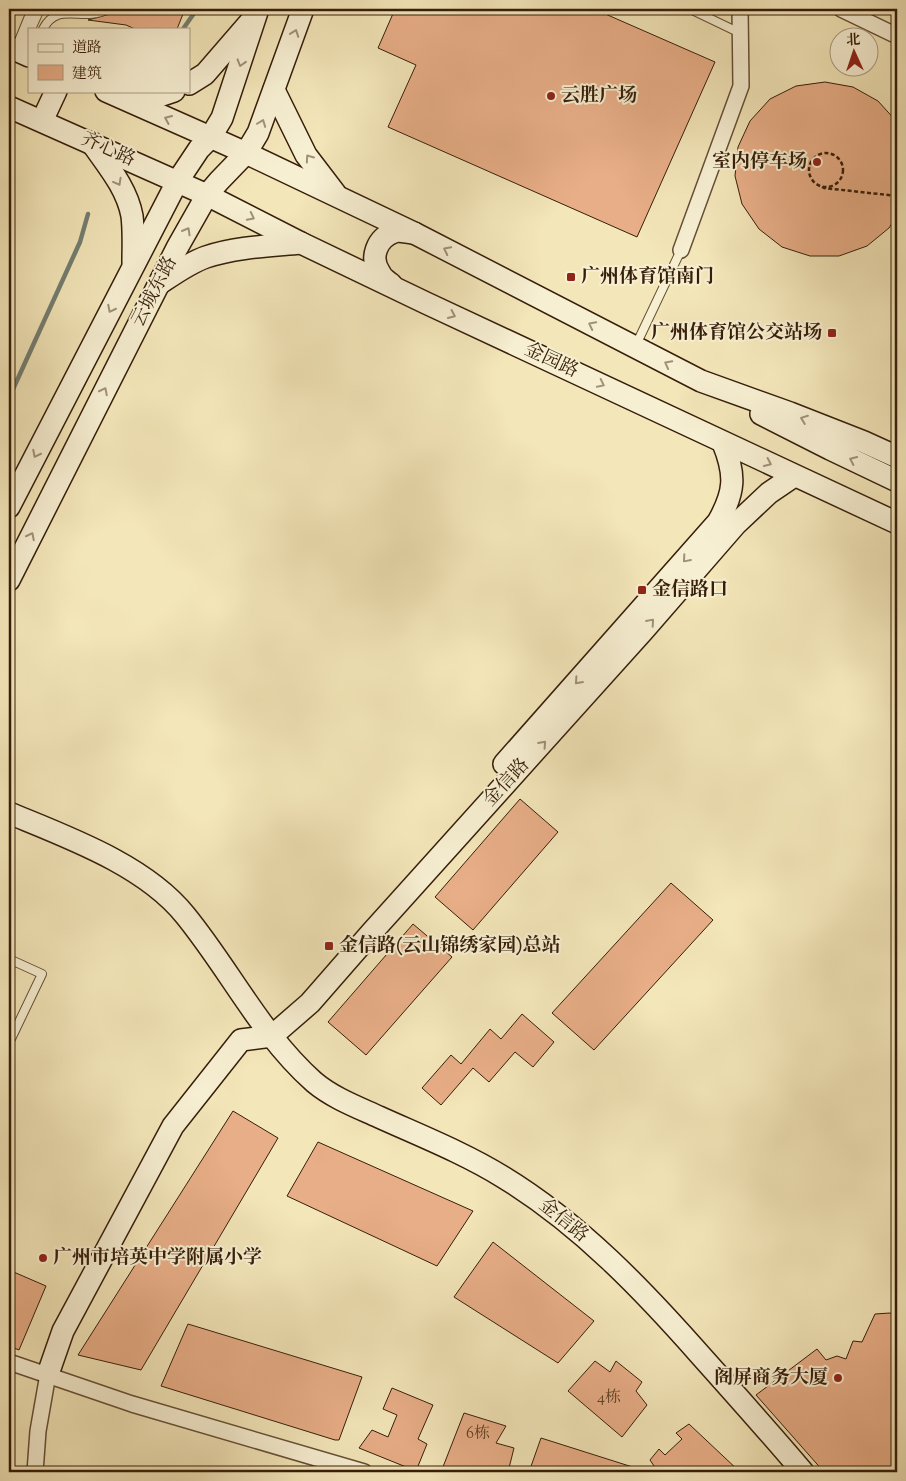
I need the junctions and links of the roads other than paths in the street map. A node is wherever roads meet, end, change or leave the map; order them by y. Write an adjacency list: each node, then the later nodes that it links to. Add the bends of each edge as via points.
1 (32, 9): 13 (lane)
2 (40, 9): 9 (lane)
3 (108, 9): 10 (lane, via 102,12 56,10)
4 (304, 9): 15 (main road, 云城东路, one-way to 4)
5 (690, 9): 12 (lane)
6 (740, 9): 12 (street)
7 (841, 9): 11 (street, via 893,34)
8 (257, 12): 14 (main road, via 205,74); 22 (main road, 云城东路, one-way to 22, via 227,106)
9 (32, 28)
10 (44, 28)
11 (897, 32)
12 (740, 33): 30 (street, via 741,86)
13 (20, 48)
14 (190, 83)
15 (274, 90): 24 (main road, 云城东路, one-way to 15, via 258,133); 27 (main road, one-way to 15, via 306,155)
16 (56, 92): 21 (main road)
17 (108, 92): 19 (main road)
18 (171, 92): 19 (main road, via 152,98)
19 (126, 100): 22 (main road, one-way to 19)
20 (9, 106): 21 (main road, 齐心路)
21 (42, 121): 23 (main road, 齐心路)
22 (210, 138): 24 (main road); 25 (main road, 云城东路)
23 (91, 142): 25 (main road, 齐心路); 31 (main road, one-way to 31, via 127,200 133,228)
24 (246, 154): 26 (main road, 云城东路); 27 (main road)
25 (177, 182): 26 (main road, 齐心路); 31 (main road, 云城东路)
26 (207, 195): 29 (main road, 金园路, one-way to 29); 32 (main road, 云城东路, one-way to 26)
27 (338, 196): 28 (main road)
28 (414, 233): 33 (main road, via 396,231 376,248 375,264 380,275); 35 (main road, one-way to 28)
29 (301, 243): 32 (main road, via 231,250 187,266); 33 (main road, 金园路)
30 (681, 250): 35 (lane)
31 (133, 266): 34 (main road, 云城东路, one-way to 34)
32 (159, 284): 36 (main road, 云城东路)
33 (395, 287): 38 (main road, 金园路, one-way to 38)
34 (96, 338): 36 (main road); 42 (main road, 云城东路, one-way to 42)
35 (635, 347): 37 (main road, one-way to 35)
36 (124, 353): 45 (main road, 云城东路, one-way to 36)
37 (701, 381): 39 (main road, one-way to 37, via 836,431); 41 (main road, one-way to 37, via 782,426)
38 (723, 443): 40 (main road, 金园路, one-way to 40); 43 (main road, via 731,464 732,487)
39 (897, 458)
40 (794, 476): 43 (main road); 44 (main road, 金园路)
41 (897, 481)
42 (9, 508)
43 (727, 523): 48 (main road, 金信路, via 636,638 310,1003)
44 (897, 523)
45 (9, 580)
46 (9, 813): 48 (main road, via 120,863 160,890 185,914)
47 (9, 959): 49 (lane, via 42,974)
48 (272, 1036): 51 (main road, via 241,1040 173,1126 63,1331); 54 (main road, 金信路, via 323,1089 504,1177 591,1243 676,1326)
49 (9, 1043)
50 (9, 1362): 51 (street)
51 (48, 1374): 52 (street); 53 (street, via 132,1404)
52 (35, 1472)
53 (364, 1472)
54 (803, 1472)

